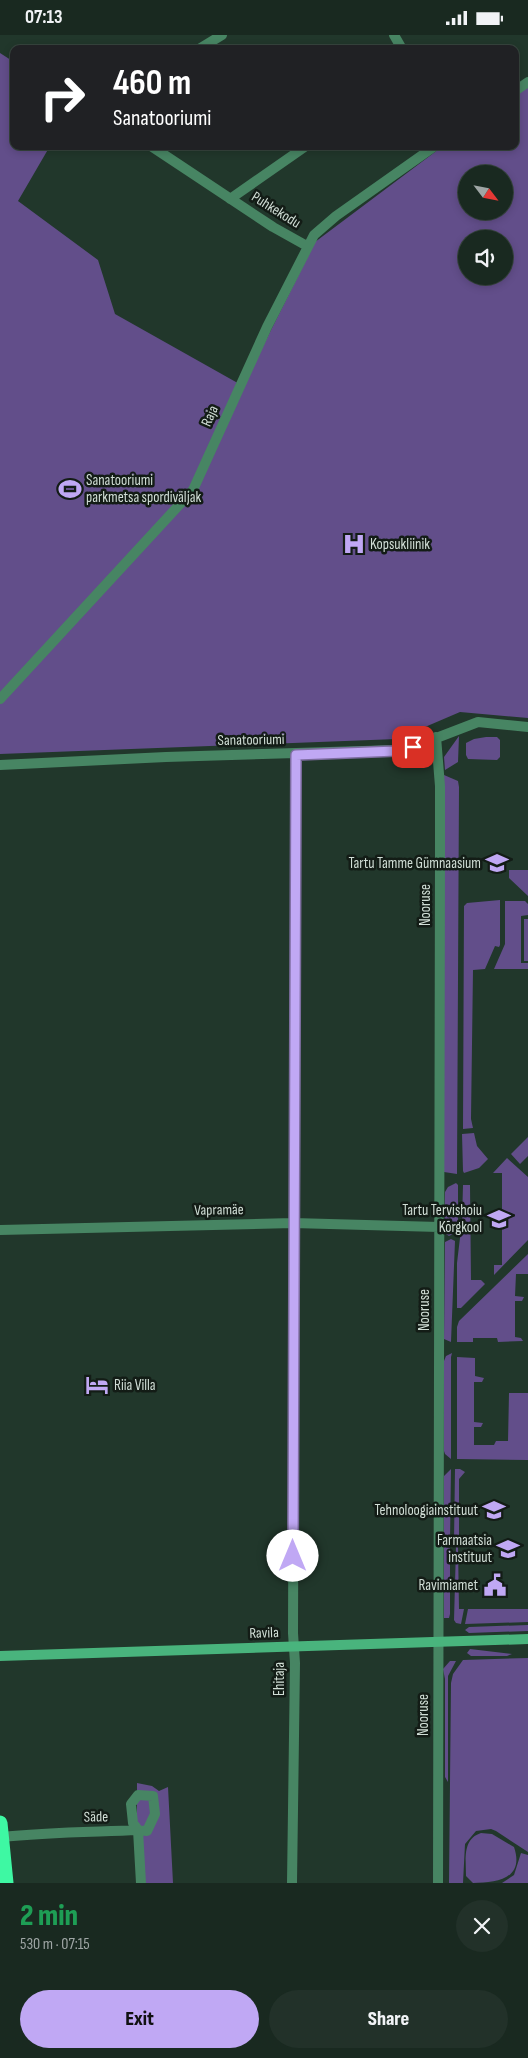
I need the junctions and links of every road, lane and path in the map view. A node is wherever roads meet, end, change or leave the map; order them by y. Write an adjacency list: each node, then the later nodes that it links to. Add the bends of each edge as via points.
1 (222, 35): 2 (street)
2 (206, 45)
3 (157, 150): 6 (street, Puhkekodu)
4 (300, 150): 6 (street, Puhkekodu)
5 (429, 150): 7 (street, Raja, via 336,215)
6 (230, 199): 7 (street, Puhkekodu)
7 (307, 246): 8 (street, Raja, via 193,490)
8 (0, 699)
9 (528, 727): 10 (street, Sanatooriumi, via 478,722)
10 (436, 737): 11 (street, Sanatooriumi, via 396,751); 14 (street, Nooruse, via 440,786)
11 (296, 755): 12 (street, Sanatooriumi); 13 (street, Ehitaja)
12 (0, 765)
13 (293, 1223): 14 (street, Vapramäe); 15 (street, Vapramäe); 18 (street, Ehitaja)
14 (439, 1227): 17 (street, Nooruse)
15 (0, 1230)
16 (528, 1639): 17 (street, Ravila)
17 (438, 1642): 18 (street, Ravila); 24 (street, Nooruse)
18 (294, 1647): 19 (street, Ravila); 23 (street, Ehitaja)
19 (0, 1656)
20 (1, 1830): 21 (highway); 22 (street, Säde, via 85,1833 138,1830)
21 (6, 1883)
22 (140, 1883)
23 (292, 1883)
24 (438, 1883)

